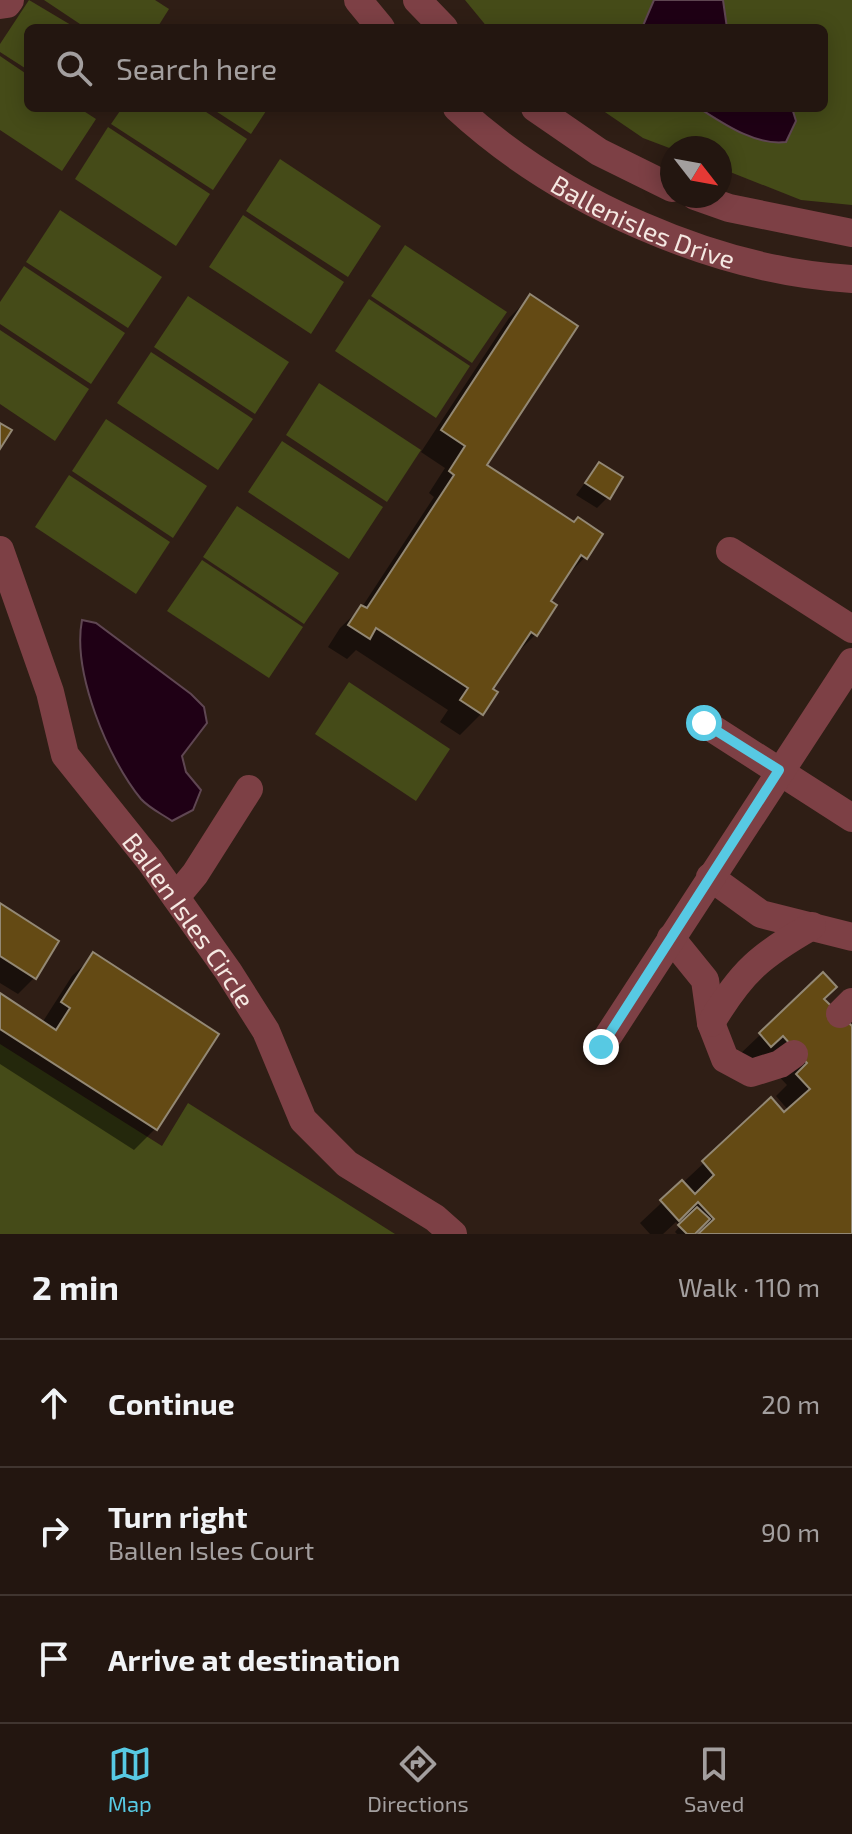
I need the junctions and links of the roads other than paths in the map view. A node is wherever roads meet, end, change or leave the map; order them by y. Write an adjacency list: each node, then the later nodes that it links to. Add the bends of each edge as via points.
1 (10, 0): 4 (street)
2 (358, 0): 5 (street)
3 (417, 0): 6 (street)
4 (0, 5)
5 (378, 24)
6 (440, 24)
7 (461, 112): 12 (street, Ballenisles Drive, via 487,135 581,196 653,232 725,256 815,277)
8 (541, 112): 9 (street, Ballenisles Drive, via 599,152)
9 (660, 182)
10 (729, 208): 11 (street, Ballenisles Drive)
11 (852, 233)
12 (852, 279)
13 (0, 550): 22 (street, Ballen Isles Circle, via 50,692 65,755)
14 (730, 551): 15 (street)
15 (852, 629)
16 (852, 662): 18 (street)
17 (704, 723): 18 (street)
18 (779, 770): 20 (street); 21 (street)
19 (249, 789): 22 (street)
20 (852, 818)
21 (710, 877): 23 (street, via 761,914); 25 (street)
22 (176, 897): 29 (street, Ballen Isles Circle, via 266,1031 303,1120 347,1164)
23 (812, 926): 24 (street); 26 (street, via 767,951 733,987)
24 (852, 937)
25 (671, 938): 26 (street, via 705,980); 27 (street)
26 (711, 1023): 28 (street, via 725,1059 751,1073)
27 (601, 1047)
28 (794, 1054)
29 (453, 1234)

